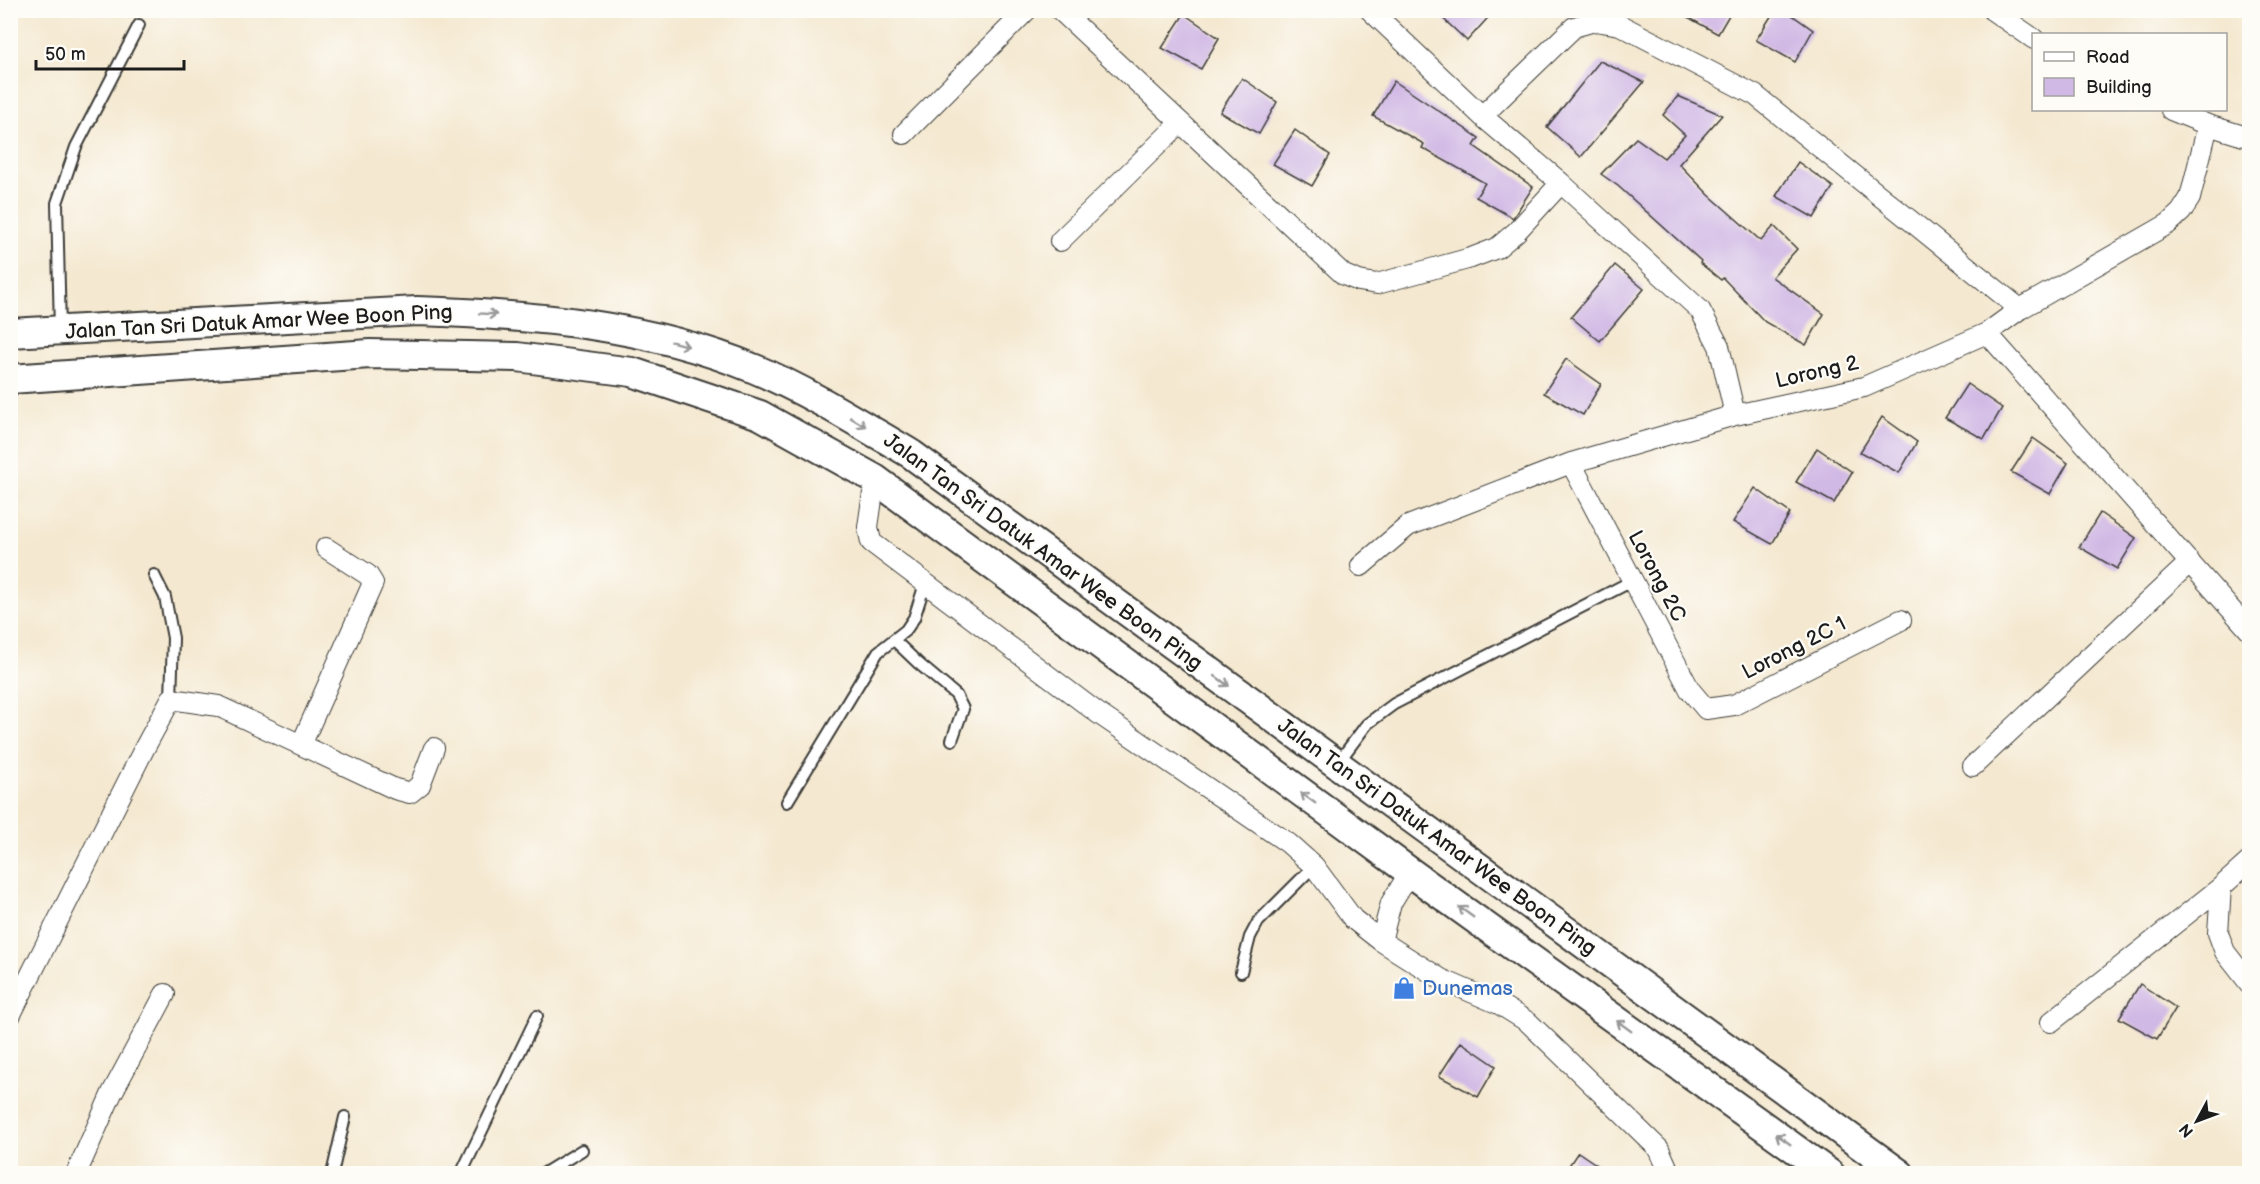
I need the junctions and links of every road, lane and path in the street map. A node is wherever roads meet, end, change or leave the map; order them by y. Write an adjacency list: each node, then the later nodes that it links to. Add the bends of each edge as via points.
1 (1027, 10): 11 (street)
2 (1060, 10): 9 (street)
3 (1370, 10): 8 (street)
4 (2001, 13): 6 (street)
5 (140, 25): 16 (lane, via 76,147 57,202)
6 (2032, 37)
7 (2173, 111): 10 (street)
8 (1482, 116): 13 (street); 15 (street, via 1574,27 1595,21 1620,26 1755,95)
9 (1180, 123): 13 (street, via 1344,275 1377,284 1497,248); 14 (street)
10 (2208, 125): 12 (street); 15 (street, Lorong 2, via 2190,198 2168,225)
11 (904, 134)
12 (2250, 138)
13 (1561, 183): 20 (street, via 1700,310 1719,346)
14 (1060, 241)
15 (2020, 309): 18 (street, Lorong 2)
16 (60, 331): 17 (main road, Jalan Tan Sri Datuk Amar Wee Boon Ping); 37 (main road, Jalan Tan Sri Datuk Amar Wee Boon Ping, one-way to 37, via 417,311 556,319 629,330 690,346 755,369 813,396 911,454)
17 (10, 333)
18 (1987, 333): 20 (street, Lorong 2, via 1864,387); 24 (street)
19 (10, 379): 22 (main road, Jalan Tan Sri Datuk Amar Wee Boon Ping, via 370,354 517,357 632,372 760,415)
20 (1735, 415): 21 (street, Lorong 2)
21 (1571, 463): 25 (street, Lorong 2, via 1408,526); 27 (street, Lorong 2C)
22 (875, 480): 28 (street, via 868,526 872,542); 42 (main road, Jalan Tan Sri Datuk Amar Wee Boon Ping, one-way to 22)
23 (326, 548): 35 (street, via 368,575 373,583)
24 (2190, 562): 30 (street); 38 (street)
25 (1361, 566)
26 (154, 575): 32 (lane, via 165,597 173,639)
27 (1632, 580): 33 (street, Lorong 2C, via 1690,690); 37 (lane, via 1394,704 1367,724)
28 (925, 584): 31 (lane, via 914,618); 41 (street, via 1099,714 1288,843)
29 (1901, 620): 33 (street, Lorong 2C 1, via 1734,705)
30 (2250, 631)
31 (894, 640): 34 (lane, via 956,694 963,709); 39 (lane, via 874,658)
32 (171, 699): 35 (street, via 218,706); 48 (street)
33 (1706, 709)
34 (952, 740)
35 (302, 743): 36 (street, via 410,793 420,785)
36 (434, 748)
37 (1336, 765): 59 (main road, Jalan Tan Sri Datuk Amar Wee Boon Ping)
38 (1973, 766)
39 (787, 802)
40 (2250, 861): 43 (street)
41 (1314, 866): 44 (street, via 1353,919); 45 (lane, via 1258,922)
42 (1410, 872): 44 (street, via 1391,903); 58 (main road, Jalan Tan Sri Datuk Amar Wee Boon Ping, one-way to 42)
43 (2221, 887): 46 (street, via 2218,933 2225,952); 50 (street)
44 (1381, 941): 57 (street, via 1441,979 1499,1004 1528,1022 1659,1149)
45 (1241, 972)
46 (2250, 984)
47 (165, 994): 53 (street, via 112,1093)
48 (10, 1016)
49 (537, 1016): 55 (lane)
50 (2051, 1022)
51 (345, 1117): 54 (lane)
52 (582, 1150): 56 (lane)
53 (76, 1173)
54 (332, 1173)
55 (461, 1173)
56 (543, 1173)
57 (1668, 1173)
58 (1830, 1173)
59 (1900, 1173)

